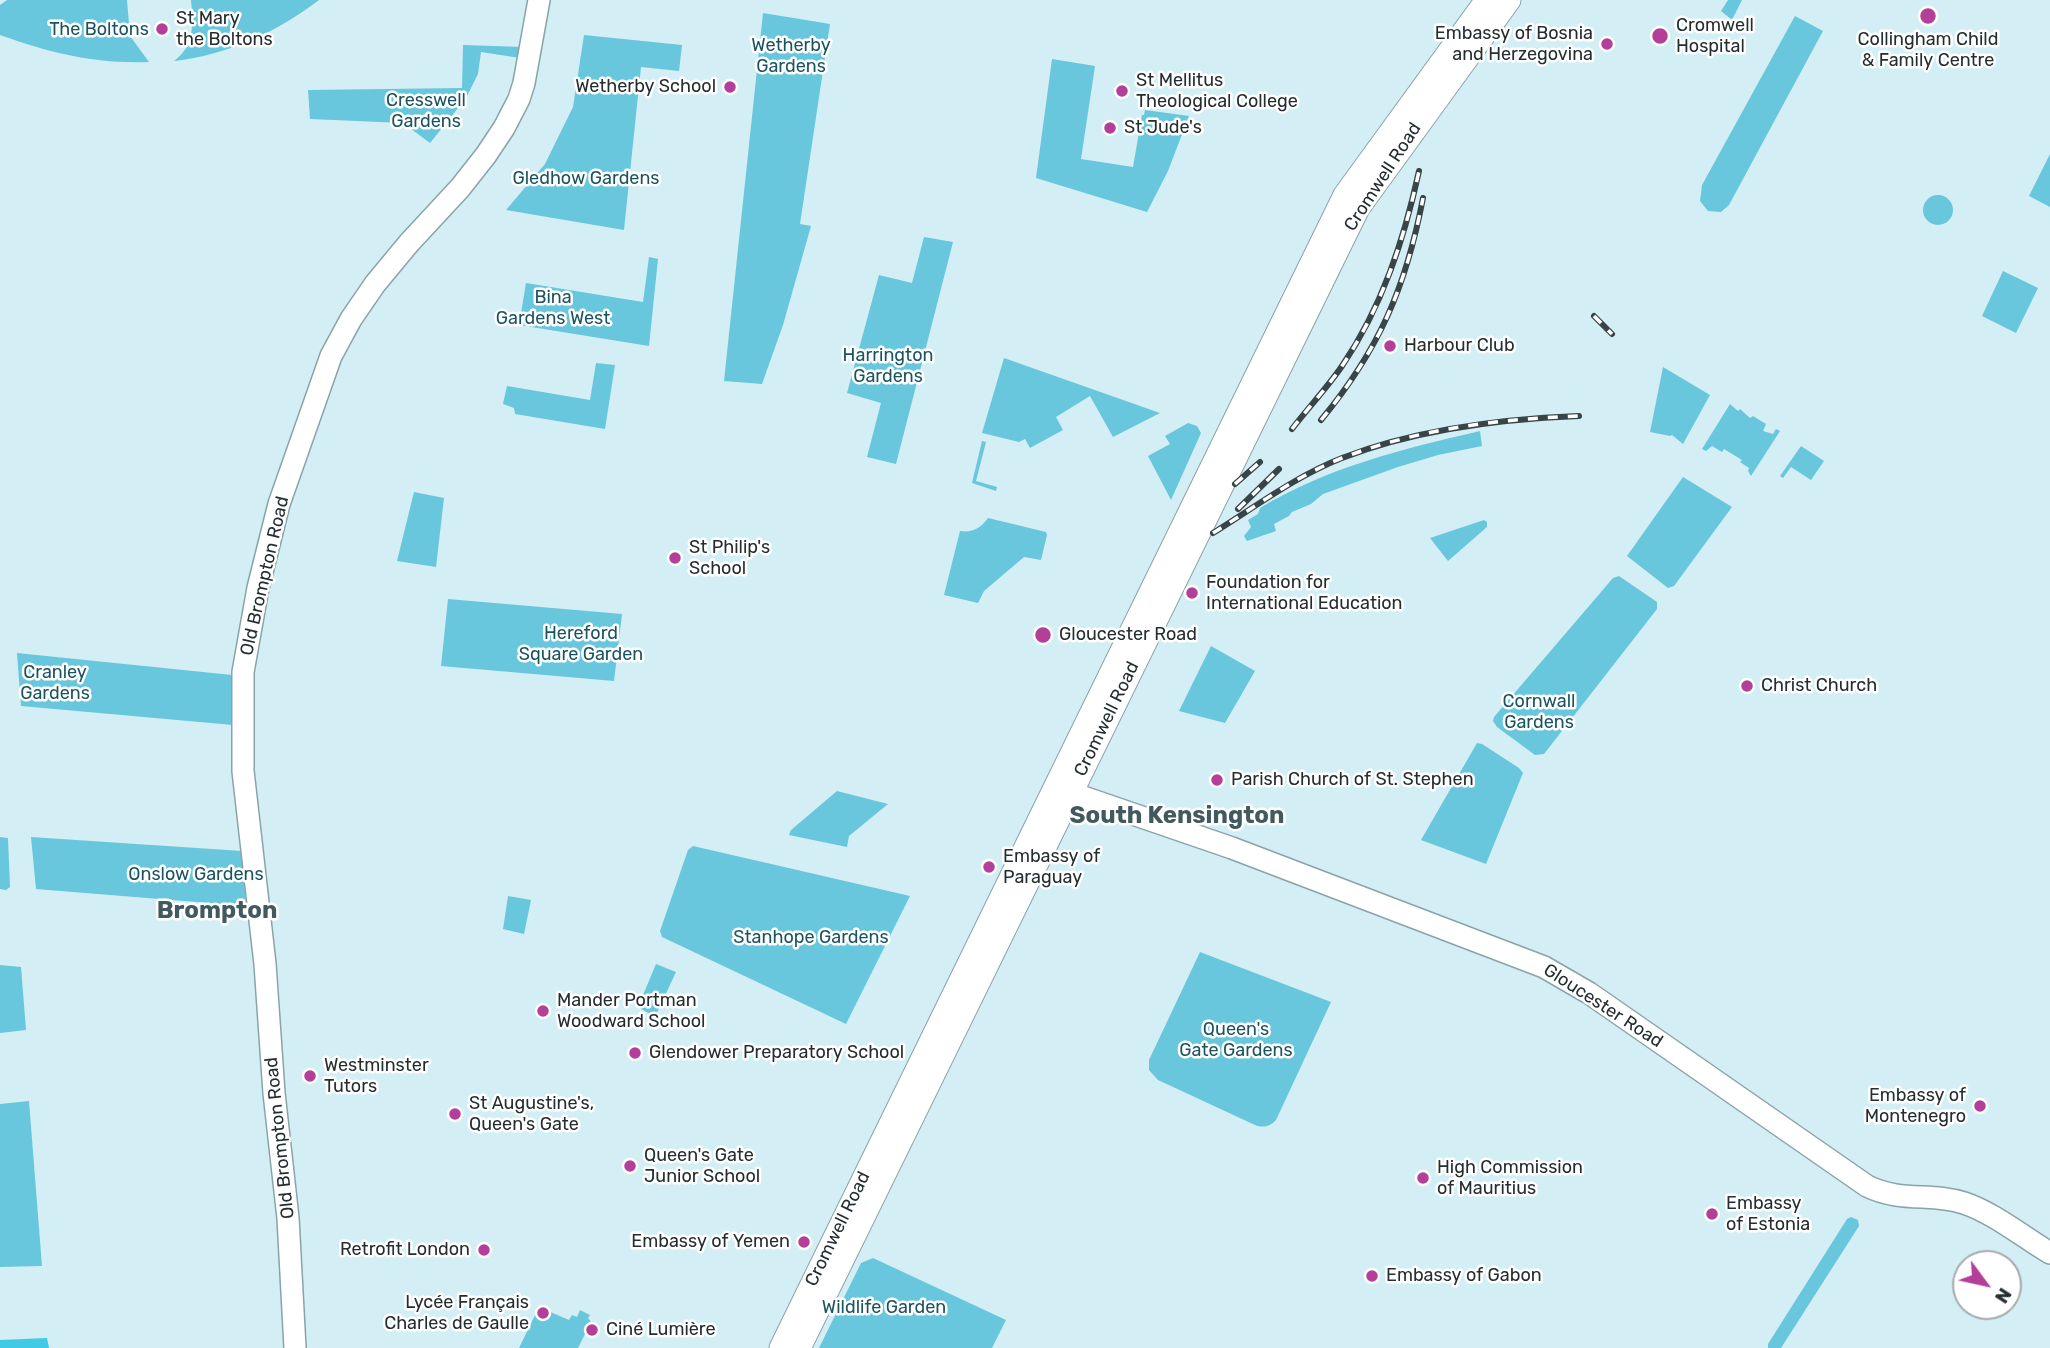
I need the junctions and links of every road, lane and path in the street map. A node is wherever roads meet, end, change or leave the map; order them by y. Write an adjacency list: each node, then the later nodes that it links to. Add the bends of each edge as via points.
1 (539, 0): 6 (main road, Old Brompton Road, via 524,83 512,114 477,167 375,284 331,356 286,481 258,588 243,672 243,771 288,1218)
2 (1487, 0): 4 (highway, Cromwell Road, via 1345,195)
3 (1508, 0): 4 (highway, Cromwell Road, via 1358,208)
4 (1063, 790): 5 (main road, Gloucester Road, via 1232,848 1545,967 1861,1182 1885,1194 1964,1203); 7 (highway, Cromwell Road); 8 (highway, Cromwell Road)
5 (2050, 1253)
6 (295, 1348)
7 (781, 1348)
8 (799, 1348)

